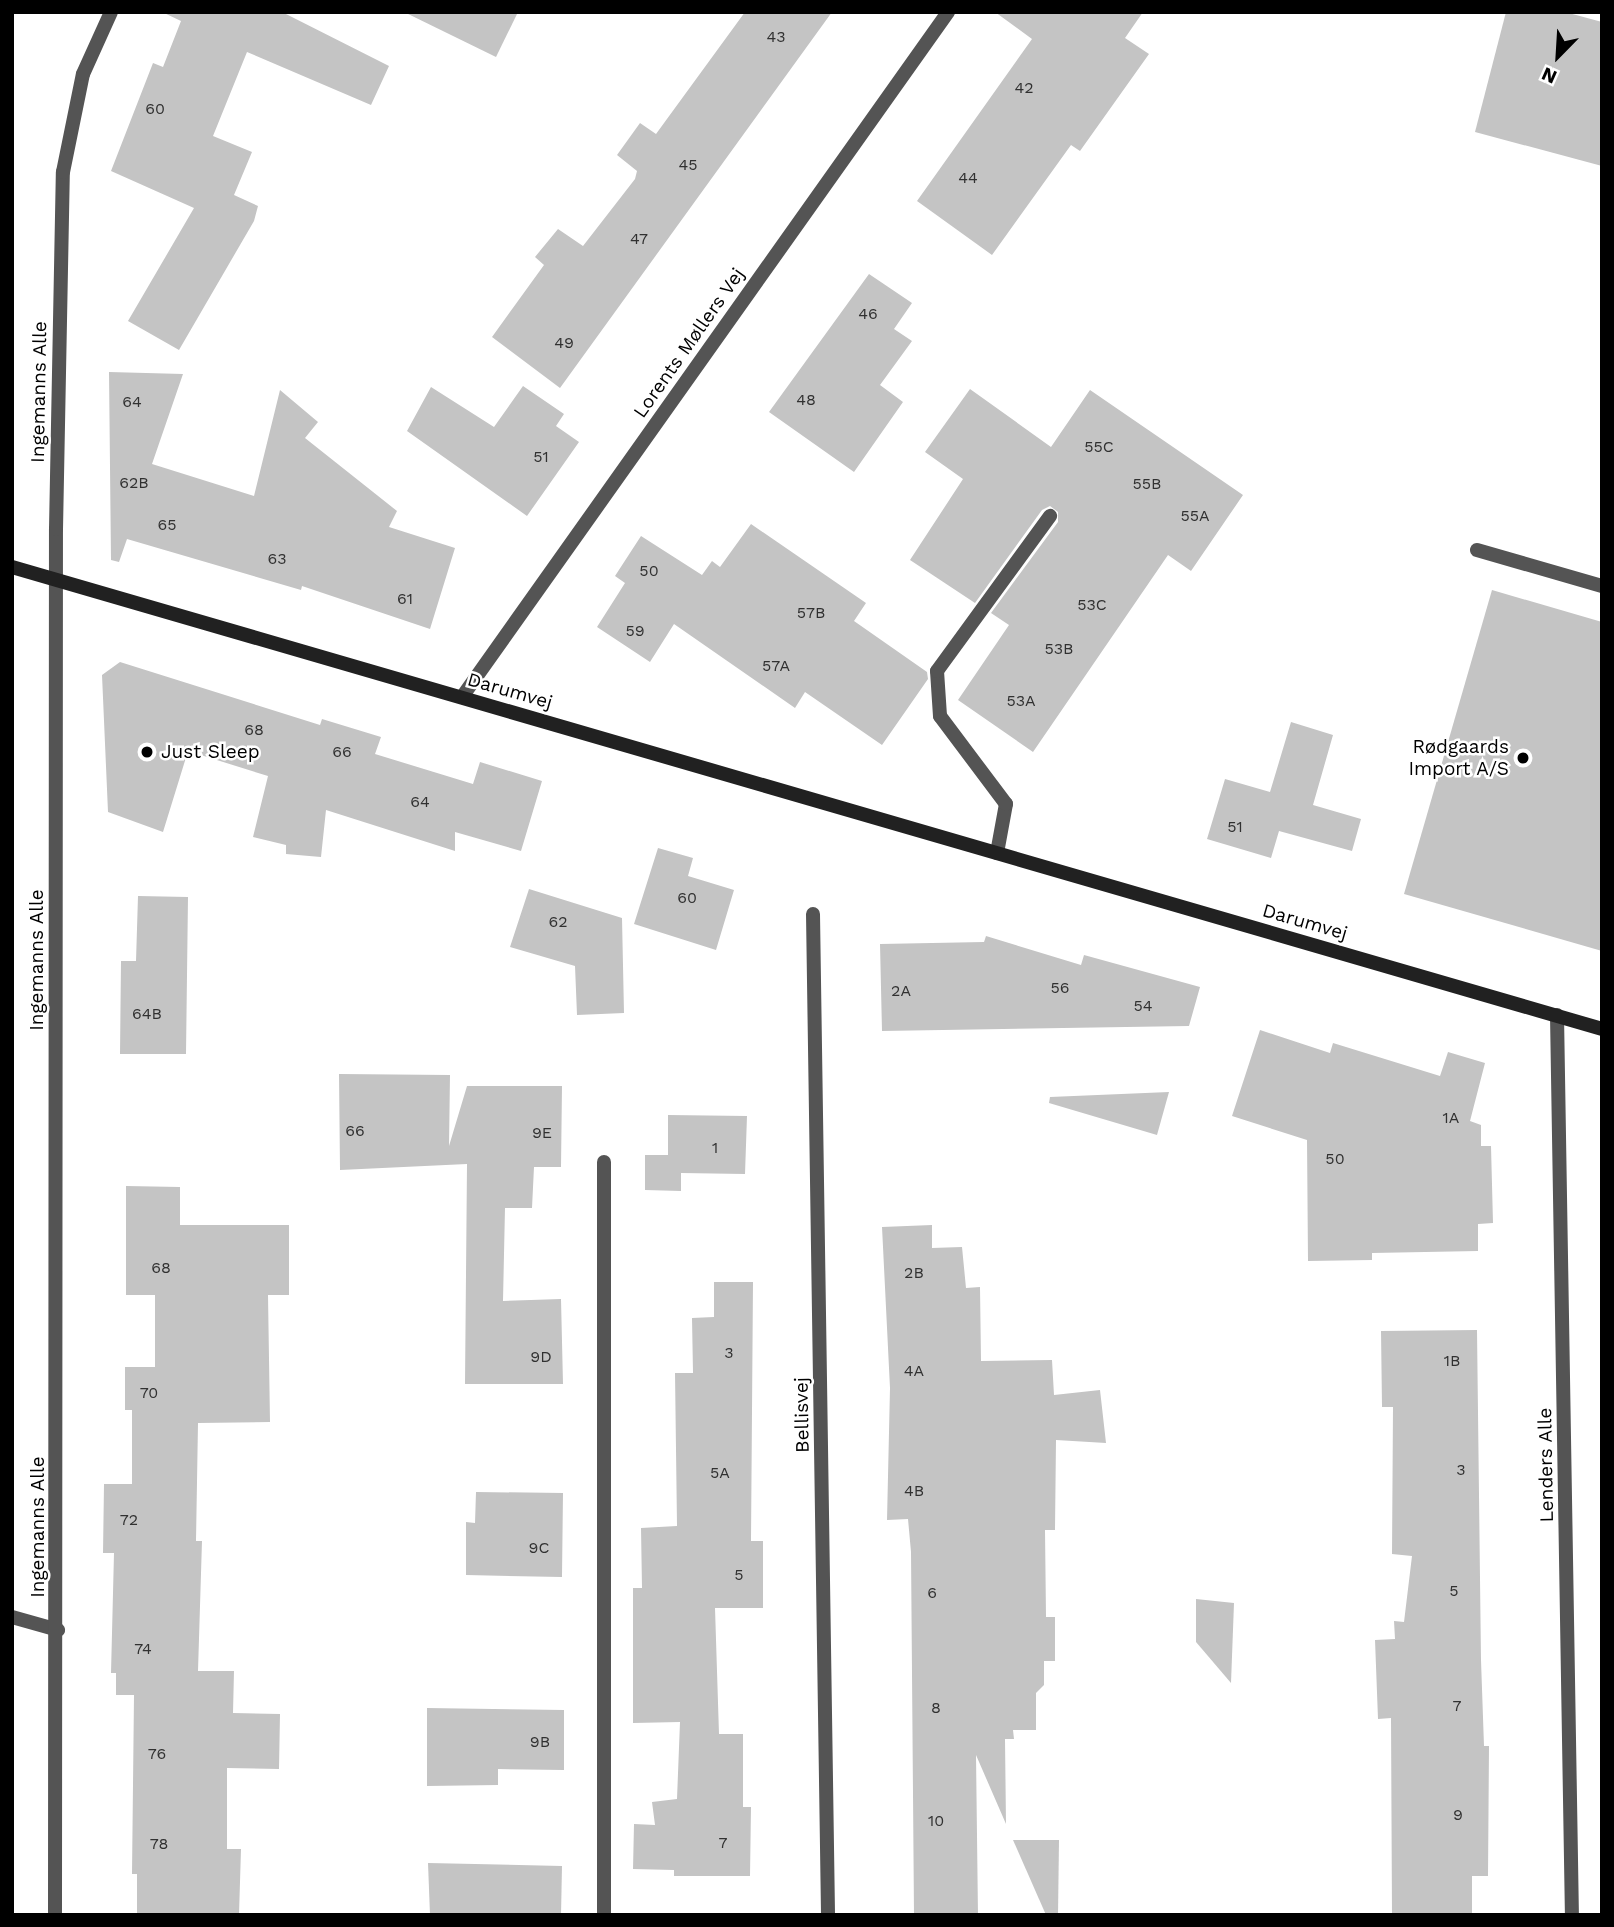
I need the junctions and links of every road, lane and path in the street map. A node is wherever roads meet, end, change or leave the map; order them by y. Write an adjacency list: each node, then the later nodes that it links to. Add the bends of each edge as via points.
1 (111, 12): 6 (street, Ingemanns Alle, via 83,74 64,172)
2 (948, 12): 8 (street, Lorents Møllers Vej)
3 (1050, 516): 9 (street, via 937,671 940,716 1006,804)
4 (1477, 550): 7 (street)
5 (12, 568): 6 (street, Darumvej)
6 (56, 581): 8 (street, Darumvej); 15 (street, Ingemanns Alle)
7 (1602, 586)
8 (462, 697): 9 (street, Darumvej)
9 (997, 853): 11 (street, Darumvej)
10 (813, 914): 18 (street, Bellisvej)
11 (1557, 1015): 12 (street, Darumvej); 19 (street, Lenders Alle)
12 (1602, 1029)
13 (604, 1162): 17 (street)
14 (12, 1617): 15 (street)
15 (58, 1630): 16 (street, Ingemanns Alle)
16 (55, 1915)
17 (604, 1915)
18 (828, 1915)
19 (1572, 1915)

